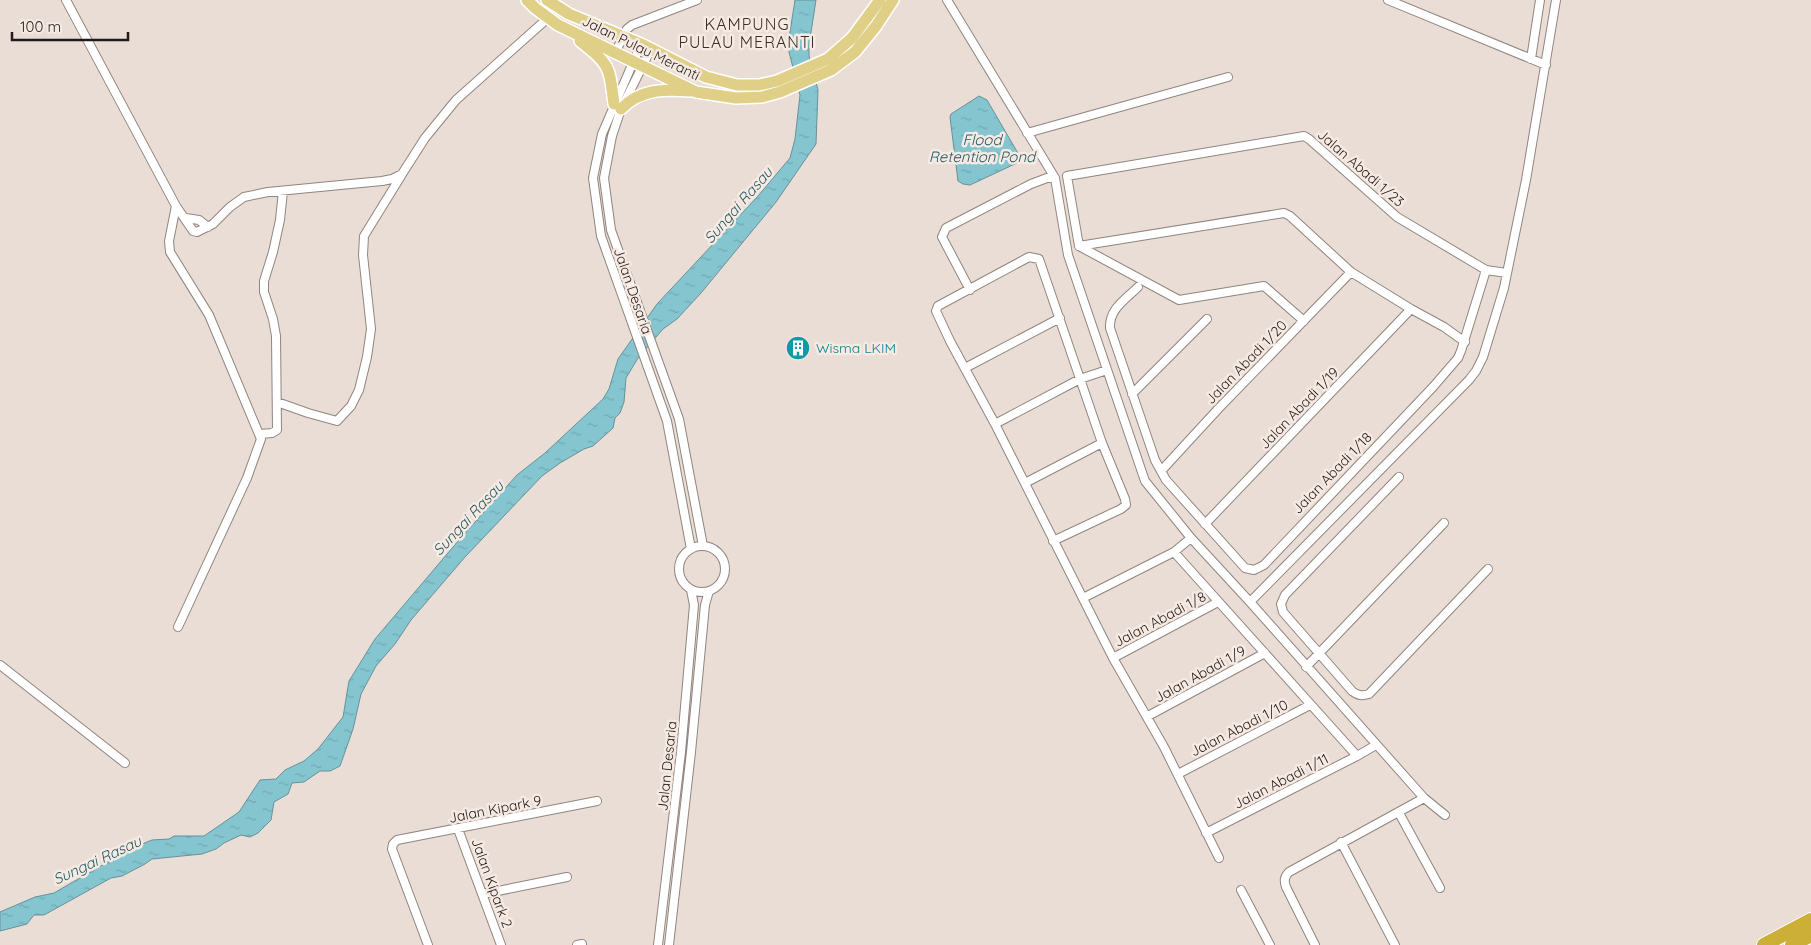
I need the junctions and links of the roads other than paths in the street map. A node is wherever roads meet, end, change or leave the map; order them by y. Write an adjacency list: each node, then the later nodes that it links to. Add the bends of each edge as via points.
1 (66, 0): 26 (street)
2 (527, 0): 11 (main road, Jalan Pulau Meranti)
3 (547, 0): 12 (main road, Jalan Pulau Meranti, via 569,14)
4 (697, 0): 12 (street, via 644,19 627,29)
5 (942, 0): 10 (street)
6 (1388, 0): 15 (street)
7 (1540, 0): 15 (street)
8 (1556, 0): 17 (street)
9 (890, 1): 19 (main road, Jalan Pulau Meranti, via 828,59); 19 (main road, Jalan Pulau Meranti, via 876,26 855,52 832,70)
10 (948, 3): 22 (street)
11 (554, 22): 14 (main road, Jalan Pulau Meranti); 21 (main road, via 606,64); 23 (street, via 456,100)
12 (623, 36): 13 (main road, Jalan Pulau Meranti); 14 (street)
13 (646, 46): 16 (street, Jalan Desaria); 19 (main road, Jalan Pulau Meranti, via 706,77 737,85)
14 (615, 53): 16 (main road, Jalan Pulau Meranti)
15 (1531, 59): 17 (street)
16 (637, 64): 20 (main road, Jalan Pulau Meranti); 21 (street, Jalan Desaria)
17 (1546, 65): 32 (street)
18 (1228, 77): 22 (street)
19 (778, 86): 20 (main road, Jalan Pulau Meranti, via 762,97 736,98)
20 (696, 92): 21 (main road, via 653,91)
21 (618, 107): 55 (street, Jalan Desaria, via 604,178 610,230 679,419); 56 (street, Jalan Desaria, via 602,134 593,178 601,236 667,421)
22 (1027, 133): 24 (street)
23 (402, 174): 25 (street, via 382,181); 44 (street, via 364,236 371,329 366,366 351,406 337,421)
24 (1055, 178): 34 (street, via 1039,180 946,228 942,237); 41 (street, via 1068,255)
25 (283, 190): 28 (street, via 244,197); 44 (street, via 275,244 264,281 276,336)
26 (176, 206): 27 (street); 46 (street, via 168,241 170,252 208,315)
27 (186, 218): 28 (street, via 200,220); 28 (street, via 193,231)
28 (208, 227)
29 (1079, 246): 30 (street, Jalan Abadi 1/23, via 1067,176 1304,136 1397,217); 31 (street, via 1284,214); 38 (street, via 1179,300 1264,286)
30 (1486, 270): 32 (street, Jalan Abadi 1/23); 39 (street, Jalan Abadi 1/18)
31 (1351, 272): 35 (street); 38 (street, Jalan Abadi 1/20)
32 (1507, 273): 63 (street, via 1482,357 1469,380)
33 (1138, 287): 43 (street, Jalan Abadi 1/18, via 1110,319 1110,328)
34 (970, 290): 36 (street, via 1029,257 1039,259); 40 (street, via 938,306 936,312)
35 (1411, 309): 39 (street); 52 (street, Jalan Abadi 1/19)
36 (1060, 318): 40 (street); 42 (street)
37 (1207, 319): 43 (street)
38 (1304, 322): 48 (street, Jalan Abadi 1/20)
39 (1465, 342): 52 (street, Jalan Abadi 1/18, via 1458,358 1433,387 1259,568 1244,568)
40 (965, 368): 45 (street)
41 (1107, 370): 42 (street); 53 (street, via 1145,481)
42 (1080, 379): 45 (street); 47 (street)
43 (1132, 394): 48 (street, Jalan Abadi 1/18)
44 (277, 402): 46 (street, via 277,430)
45 (995, 424): 50 (street)
46 (260, 434): 64 (street, via 260,445 247,478)
47 (1102, 443): 50 (street); 54 (street, via 1126,505)
48 (1160, 471): 52 (street, Jalan Abadi 1/18)
49 (1399, 477): 66 (street, via 1284,595 1283,612)
50 (1025, 483): 54 (street)
51 (1444, 523): 66 (street)
52 (1205, 524)
53 (1191, 538): 57 (street); 63 (street)
54 (1054, 541): 61 (street)
55 (702, 546): 56 (street); 60 (street, Jalan Desaria, via 714,550 725,564 720,584)
56 (691, 549): 59 (street, Jalan Desaria, via 678,567 682,581)
57 (1174, 552): 61 (street); 62 (street)
58 (1488, 569): 66 (street, via 1369,694 1362,696 1352,691)
59 (691, 590): 60 (street); 92 (street, Jalan Desaria, via 694,605 682,752)
60 (709, 591): 93 (street, Jalan Desaria)
61 (1083, 598): 67 (street)
62 (1218, 602): 65 (street); 67 (street, Jalan Abadi 1/8)
63 (1250, 602): 69 (street)
64 (178, 627)
65 (1265, 653): 70 (street); 71 (street, Jalan Abadi 1/9)
66 (1320, 653): 69 (street)
67 (1113, 658): 71 (street)
68 (0, 665): 74 (street)
69 (1306, 666): 72 (street)
70 (1310, 705): 73 (street); 75 (street, Jalan Abadi 1/10)
71 (1148, 716): 75 (street)
72 (1376, 745): 73 (street, Jalan Abadi 1/11); 76 (street)
73 (1357, 756): 81 (street, Jalan Abadi 1/11)
74 (125, 763)
75 (1178, 774): 81 (street)
76 (1424, 798): 78 (street); 79 (street)
77 (597, 801): 80 (street, Jalan Kipark 9)
78 (1399, 813): 82 (street); 85 (street)
79 (1445, 815)
80 (458, 829): 87 (street, Jalan Kipark 2); 90 (street, Jalan Kipark 9, via 397,840 393,844 392,849)
81 (1206, 833): 83 (street)
82 (1341, 842): 95 (street, via 1289,872 1284,879); 96 (street)
83 (1220, 858)
84 (567, 877): 87 (street)
85 (1440, 888)
86 (1241, 890): 94 (street)
87 (483, 894): 91 (street, Jalan Kipark 2)
88 (1811, 920): 97 (highway)
89 (1811, 935): 98 (highway)
90 (428, 945)
91 (501, 945)
92 (658, 945)
93 (669, 945)
94 (1270, 945)
95 (1315, 945)
96 (1395, 945)
97 (1764, 945)
98 (1792, 945)

